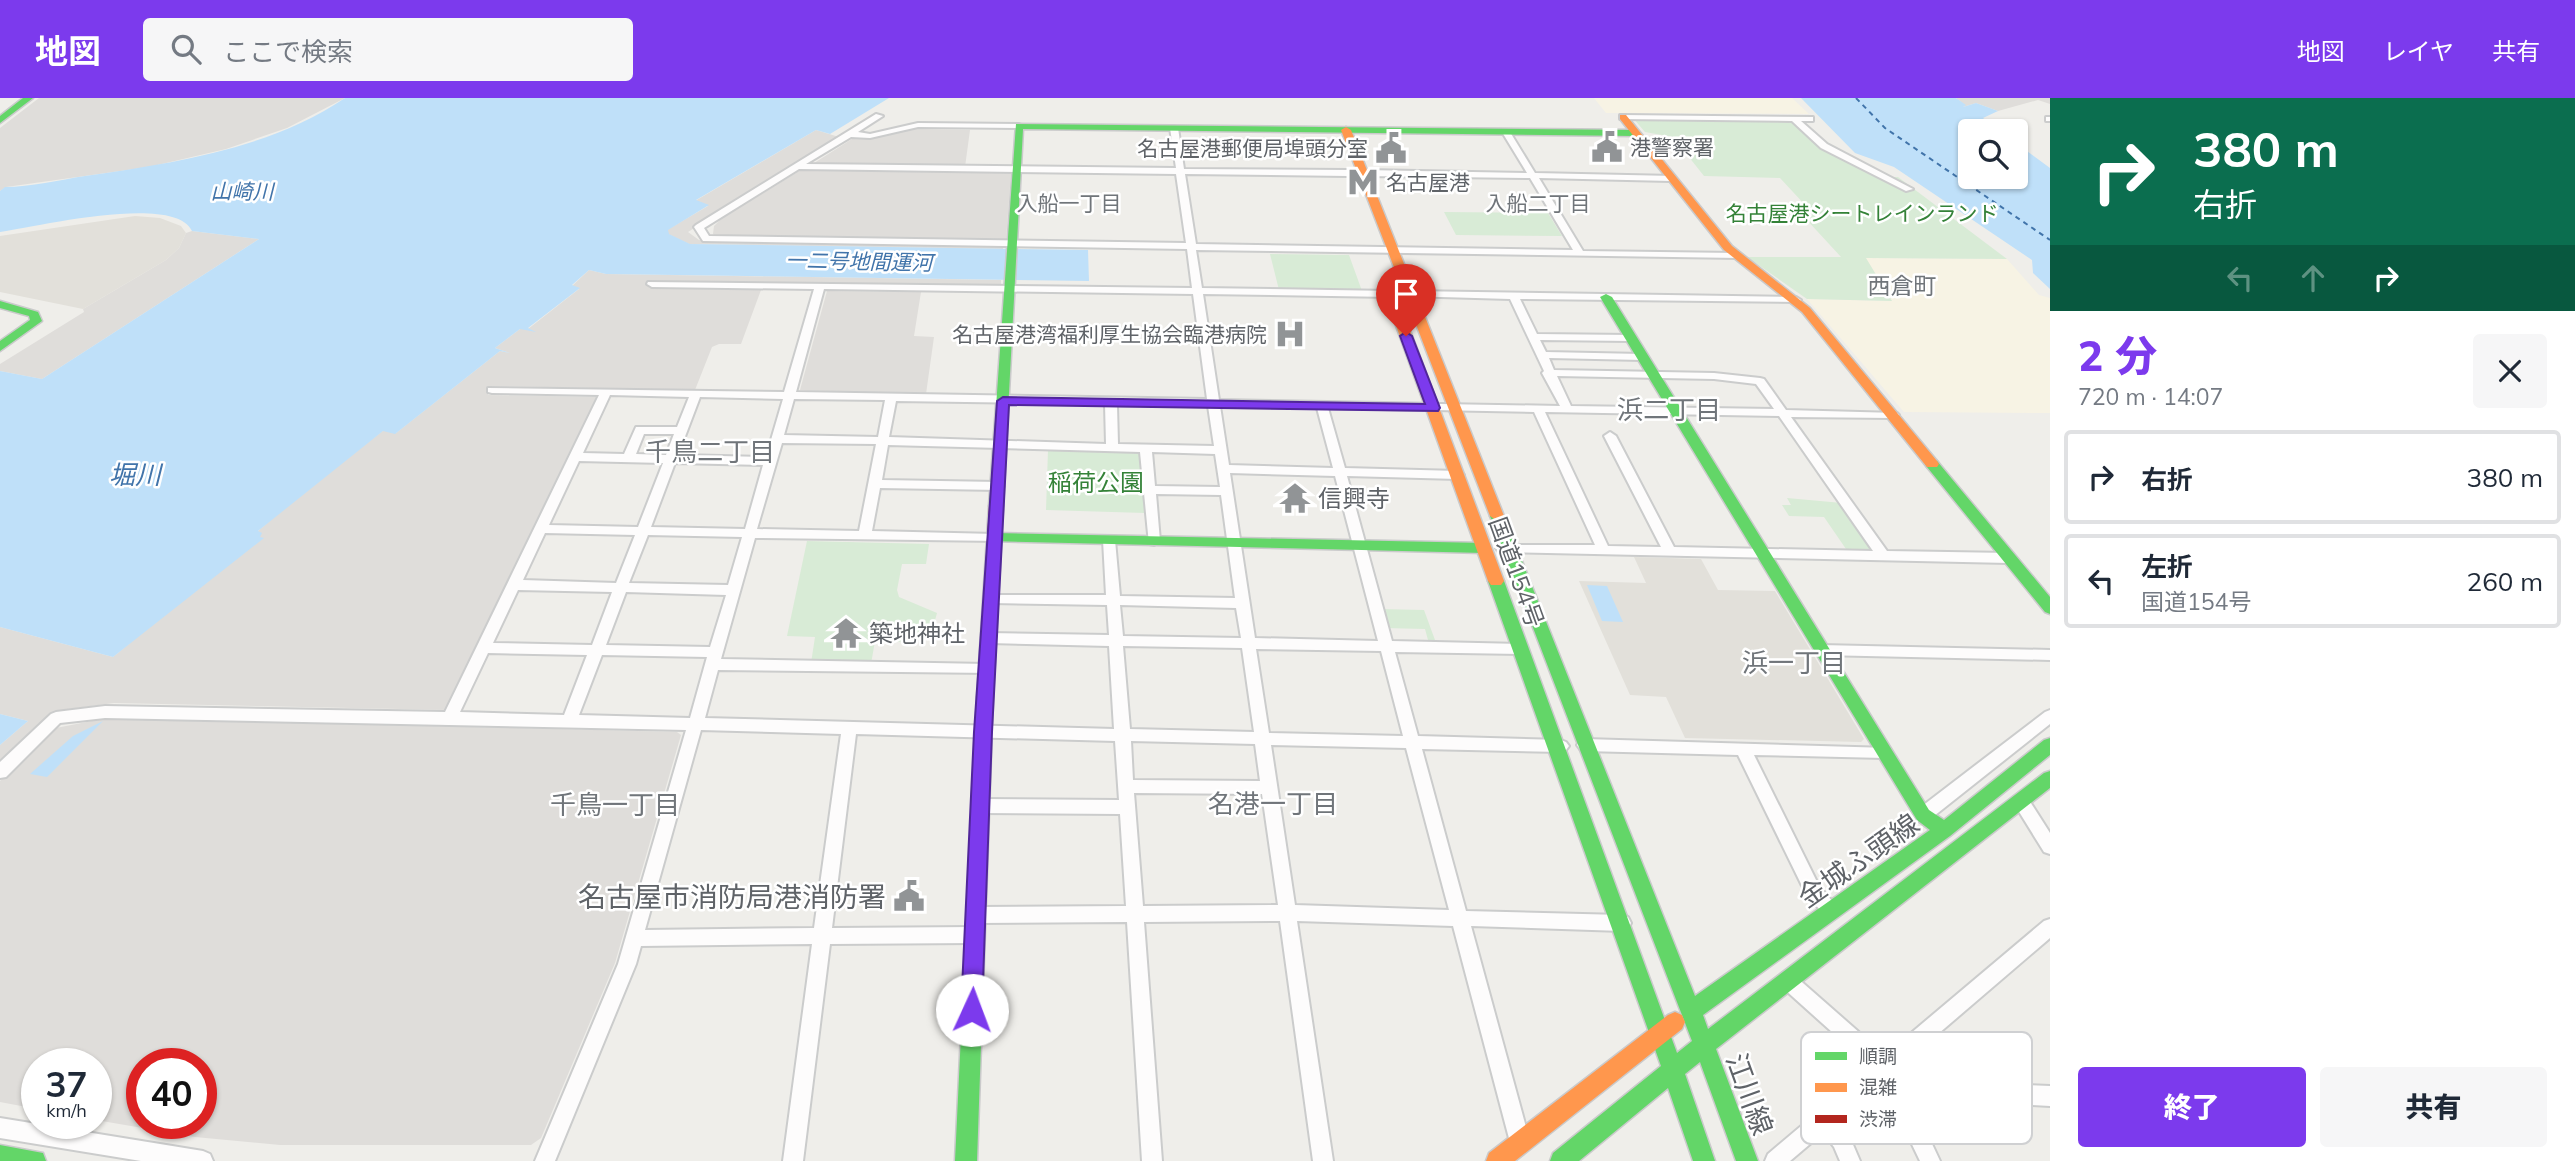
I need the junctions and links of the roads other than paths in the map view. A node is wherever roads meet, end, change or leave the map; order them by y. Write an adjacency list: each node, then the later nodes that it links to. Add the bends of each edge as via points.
1 (29, 98): 6 (main road)
2 (879, 116): 12 (street)
3 (1623, 117): 4 (street); 11 (main road)
4 (1794, 119): 5 (street); 19 (street, via 1824,146)
5 (1810, 119)
6 (0, 120)
7 (1019, 126): 8 (main road); 12 (street, via 918,125 870,136); 14 (main road)
8 (1174, 128): 9 (main road); 15 (street)
9 (1339, 130): 10 (main road); 16 (main road, 国道154号)
10 (1506, 131): 11 (main road); 17 (street)
11 (1635, 133): 18 (main road)
12 (850, 134): 13 (street)
13 (799, 167): 14 (street); 20 (street, via 699,227 706,239)
14 (1017, 170): 15 (street); 20 (main road)
15 (1180, 172): 16 (street); 21 (street)
16 (1356, 173): 17 (street); 22 (main road, 国道154号); 23 (main road, 国道154号)
17 (1533, 176): 18 (street); 24 (street)
18 (1671, 178): 25 (main road)
19 (1909, 189)
20 (1013, 245): 21 (street); 28 (main road)
21 (1191, 246): 22 (street); 29 (street)
22 (1376, 250): 23 (street); 30 (main road, 国道154号)
23 (1394, 251): 24 (street); 31 (main road, 国道154号)
24 (1580, 254): 25 (street)
25 (1735, 256): 34 (main road)
26 (652, 284): 27 (street)
27 (820, 287): 28 (street); 46 (street)
28 (1011, 287): 29 (street); 48 (main road)
29 (1198, 291): 30 (street); 50 (street)
30 (1392, 294): 52 (main road, 国道154号)
31 (1410, 294): 32 (street); 53 (main road, 国道154号)
32 (1514, 296): 33 (street); 36 (street)
33 (1606, 297): 34 (street); 37 (main road)
34 (1796, 300): 58 (main road)
35 (0, 304): 38 (main road, via 34,314 37,321)
36 (1535, 337): 37 (street); 39 (street)
37 (1631, 338): 40 (main road)
38 (0, 347)
39 (1543, 355): 40 (street); 41 (street)
40 (1642, 357): 42 (main road)
41 (1548, 373): 42 (street); 55 (street)
42 (1653, 375): 56 (main road); 57 (street, via 1760,381)
43 (492, 390): 44 (street)
44 (606, 393): 45 (street); 67 (street)
45 (696, 394): 46 (street); 59 (street)
46 (789, 396): 47 (street); 61 (street)
47 (891, 398): 48 (street); 62 (street)
48 (1003, 401): 49 (street); 63 (main road)
49 (1111, 402): 50 (street); 64 (street)
50 (1214, 404): 51 (street); 66 (street)
51 (1322, 406): 52 (street); 72 (street)
52 (1433, 408): 53 (street); 73 (main road, 国道154号)
53 (1453, 408): 54 (street); 88 (main road, 国道154号)
54 (1538, 409): 55 (street); 89 (street)
55 (1567, 410): 56 (street)
56 (1675, 411): 57 (street); 91 (main road)
57 (1783, 413): 58 (street); 92 (street)
58 (1893, 415): 93 (main road)
59 (682, 431): 68 (street, via 640,430); 69 (street)
60 (1610, 436): 90 (street)
61 (777, 439): 62 (street); 70 (street)
62 (883, 441): 63 (street); 74 (street)
63 (1001, 445): 64 (street); 75 (main road)
64 (1112, 449): 65 (street)
65 (1146, 449): 66 (street); 76 (street)
66 (1220, 450): 71 (street)
67 (575, 457): 68 (street); 78 (street)
68 (628, 458): 69 (street)
69 (671, 459): 70 (street); 79 (street)
70 (771, 461): 80 (street)
71 (1223, 469): 72 (street); 77 (street)
72 (1339, 472): 73 (street); 86 (street)
73 (1458, 475): 87 (main road, 国道154号)
74 (875, 484): 75 (street); 81 (street)
75 (998, 486): 82 (main road)
76 (1149, 489): 77 (street); 84 (street)
77 (1226, 491): 85 (street)
78 (541, 529): 79 (street); 94 (street)
79 (643, 531): 80 (street); 95 (street)
80 (750, 533): 81 (street); 96 (street)
81 (865, 535): 82 (street)
82 (995, 538): 83 (main road); 97 (main road)
83 (1109, 540): 84 (main road); 98 (street)
84 (1154, 541): 85 (main road)
85 (1234, 543): 86 (main road); 99 (street)
86 (1359, 545): 87 (main road); 104 (street)
87 (1484, 548): 88 (street); 106 (main road, 国道154号)
88 (1508, 548): 89 (street); 121 (main road, 国道154号)
89 (1604, 550): 90 (street)
90 (1670, 551): 91 (street)
91 (1762, 553): 92 (street); 107 (main road)
92 (1883, 555): 93 (street)
93 (2009, 558): 100 (main road)
94 (513, 585): 95 (street); 105 (street)
95 (621, 588): 96 (street); 108 (street)
96 (733, 590): 110 (street)
97 (992, 598): 98 (street); 101 (main road)
98 (1113, 600): 99 (street); 102 (street)
99 (1242, 603): 103 (street)
100 (2050, 608)
101 (989, 638): 102 (street); 111 (main road)
102 (1116, 640): 103 (street); 118 (street)
103 (1248, 643): 104 (street); 119 (street)
104 (1387, 646): 106 (street); 120 (street)
105 (484, 648): 108 (street); 113 (street)
106 (1521, 649): 123 (main road, 国道154号)
107 (1821, 649): 109 (street); 125 (main road)
108 (597, 650): 110 (street); 114 (street)
109 (2050, 655)
110 (713, 658): 111 (street); 115 (street)
111 (987, 669): 117 (main road)
112 (2050, 716): 133 (street)
113 (450, 718): 114 (street); 126 (street, via 105,712 56,718)
114 (569, 721): 115 (street)
115 (694, 724): 116 (street); 145 (street)
116 (849, 728): 117 (street); 144 (street)
117 (983, 732): 118 (street); 131 (main road)
118 (1122, 735): 119 (street); 128 (street)
119 (1262, 738): 120 (street); 129 (street)
120 (1412, 742): 123 (street); 140 (street)
121 (1586, 745): 123 (street); 124 (street); 147 (main road, 国道154号)
122 (2050, 745): 134 (main road, 金城ふ頭線)
123 (1556, 746): 141 (main road, 国道154号)
124 (1743, 749): 125 (street); 136 (street, via 1813,891)
125 (1884, 752): 133 (main road)
126 (0, 772)
127 (2050, 778): 130 (main road, 金城ふ頭線)
128 (1126, 786): 129 (street); 132 (street)
129 (1269, 789): 137 (street)
130 (2021, 802): 135 (street); 146 (main road, 金城ふ頭線)
131 (980, 806): 132 (street); 138 (main road)
132 (1128, 807): 139 (street)
133 (1923, 815): 134 (main road)
134 (1944, 830): 136 (main road, 金城ふ頭線)
135 (2050, 847)
136 (1831, 910): 147 (main road, 金城ふ頭線)
137 (1287, 914): 139 (street); 140 (street); 167 (street)
138 (976, 915): 139 (street); 143 (main road)
139 (1135, 915): 166 (street)
140 (1460, 918): 141 (street); 157 (street)
141 (1622, 923): 148 (main road, 国道154号)
142 (2050, 927): 150 (street)
143 (975, 935): 144 (street); 165 (main road)
144 (823, 937): 145 (street); 164 (street)
145 (634, 938): 163 (street)
146 (1789, 982): 149 (street); 151 (main road, 金城ふ頭線)
147 (1691, 1012): 148 (main road); 151 (main road, 国道154号)
148 (1661, 1030): 152 (main road, 国道154号); 157 (main road)
149 (1845, 1032)
150 (1926, 1032)
151 (1704, 1045): 152 (main road); 171 (main road, 江川線)
152 (1673, 1070): 169 (main road); 170 (main road)
153 (2032, 1095): 154 (street)
154 (2050, 1096)
155 (0, 1128): 162 (street)
156 (1801, 1139): 172 (street)
157 (1521, 1143): 168 (main road)
158 (1844, 1144): 173 (street)
159 (1922, 1144): 174 (street)
160 (0, 1156): 161 (main road)
161 (35, 1161)
162 (203, 1161)
163 (545, 1161)
164 (793, 1161)
165 (966, 1161)
166 (1152, 1161)
167 (1323, 1161)
168 (1497, 1161)
169 (1561, 1161)
170 (1704, 1161)
171 (1747, 1161)
172 (1775, 1161)
173 (1850, 1161)
174 (1930, 1161)

